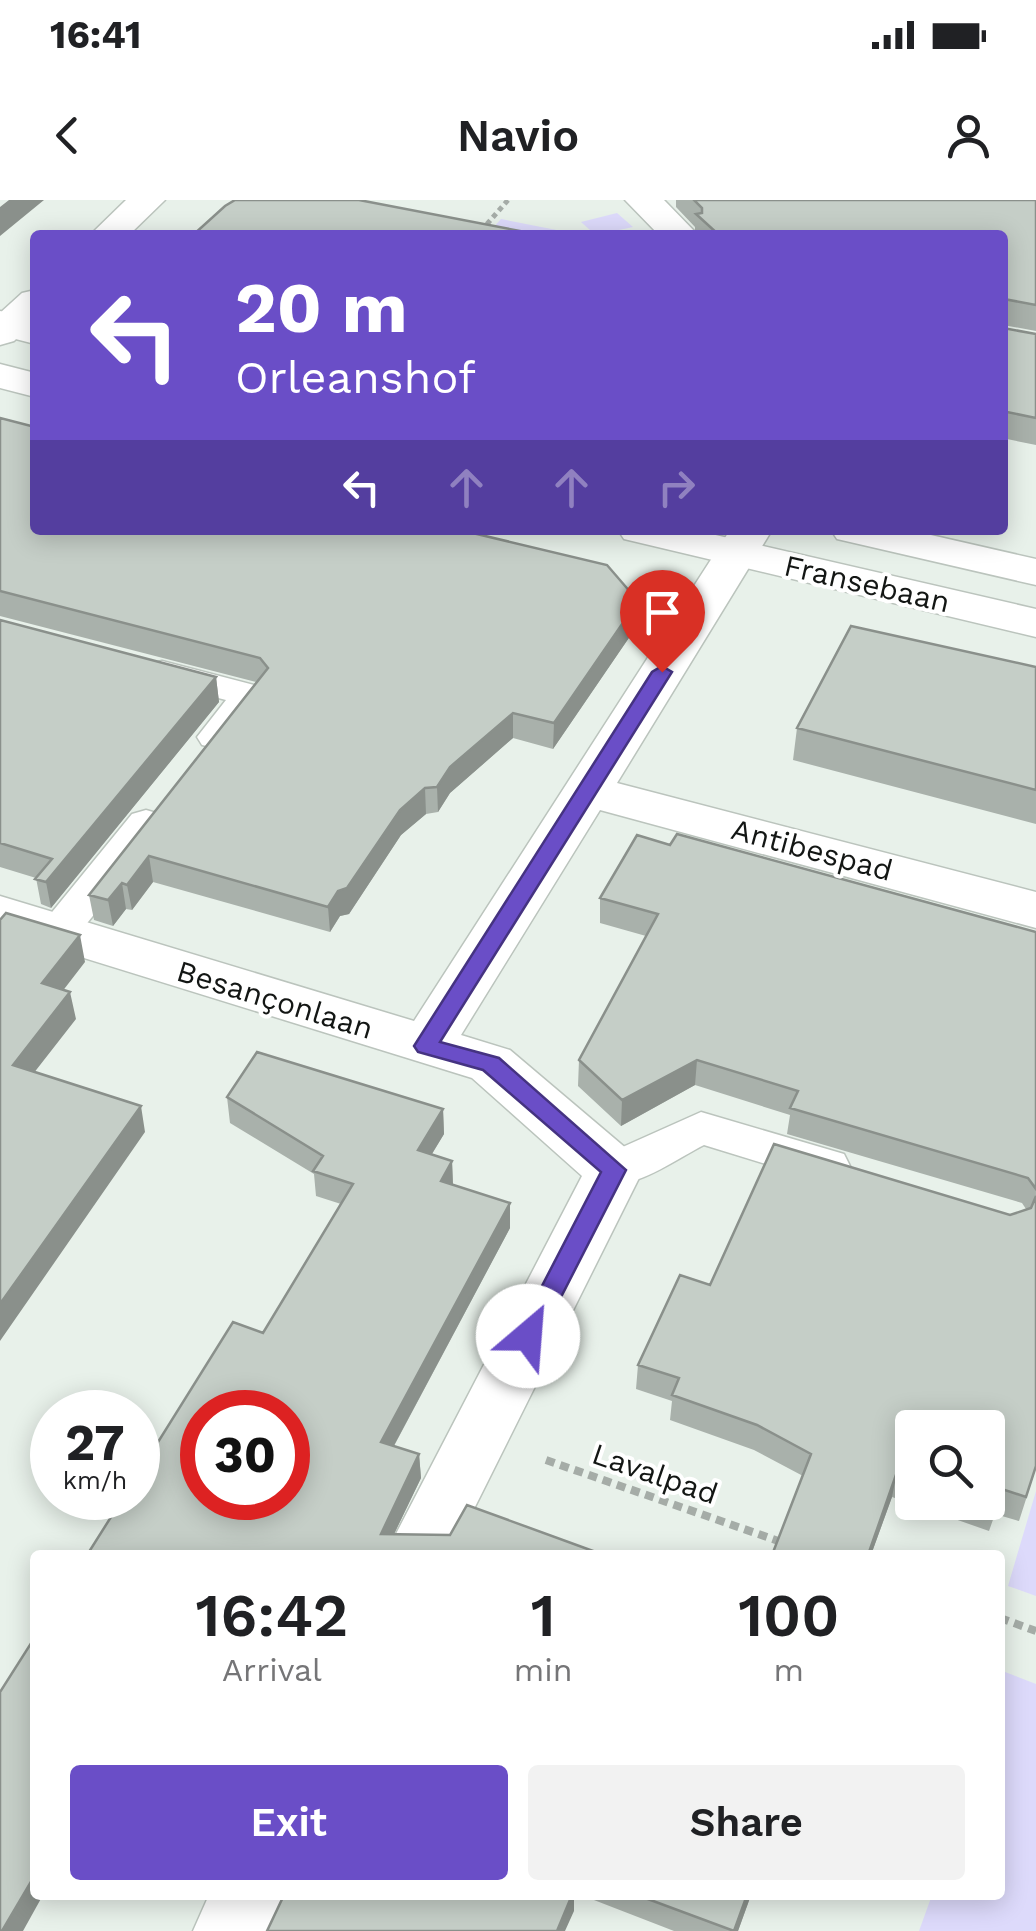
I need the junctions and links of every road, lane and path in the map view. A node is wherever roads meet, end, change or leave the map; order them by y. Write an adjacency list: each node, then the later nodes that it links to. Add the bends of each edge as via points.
1 (147, 200): 4 (street)
2 (508, 200): 5 (path)
3 (643, 200): 6 (street)
4 (114, 230)
5 (482, 230)
6 (675, 230)
7 (0, 280): 8 (street)
8 (30, 286)
9 (0, 376): 10 (street)
10 (30, 383)
11 (683, 535): 13 (street, Fransebaan)
12 (874, 535): 14 (street, Fransebaan)
13 (743, 542): 15 (street, Fransebaan); 18 (street)
14 (1036, 572)
15 (1036, 623)
16 (134, 664): 17 (lane, via 249,695)
17 (189, 769)
18 (588, 791): 20 (street, Antibespad); 23 (street)
19 (166, 799): 22 (lane)
20 (1036, 910)
21 (0, 914): 22 (street, Besançonlaan)
22 (58, 932): 23 (street, Besançonlaan)
23 (426, 1046): 24 (street, Besançonlaan, via 491,1064)
24 (614, 1170): 25 (lane, via 700,1128); 26 (street)
25 (872, 1179)
26 (477, 1436): 27 (path, Lavalpad); 28 (street)
27 (800, 1549)
28 (420, 1550)
29 (1005, 1620): 30 (path)
30 (1036, 1631)
31 (246, 1900): 32 (street)
32 (230, 1931)

